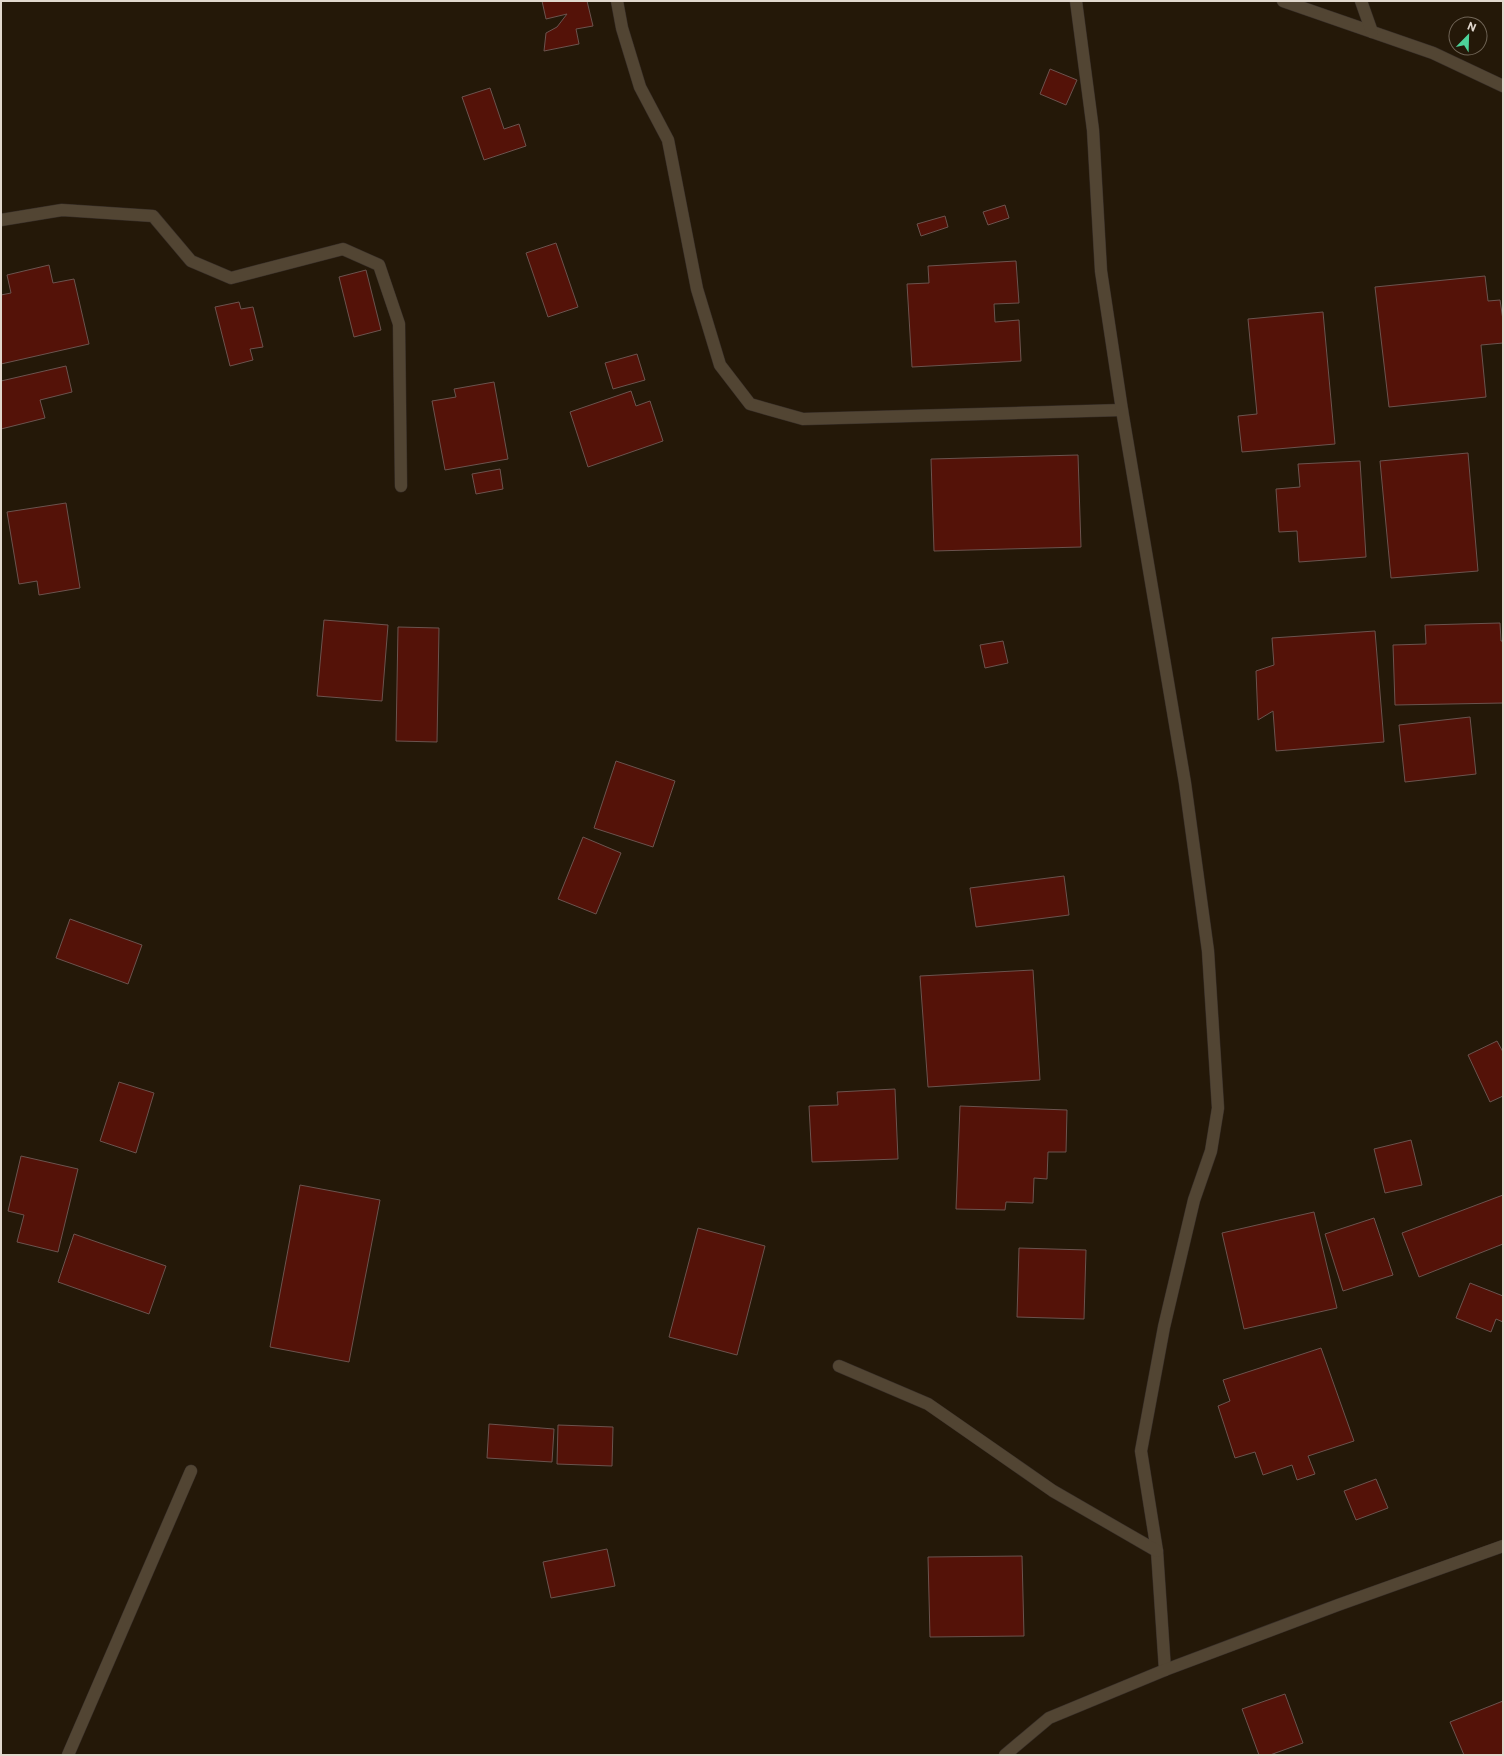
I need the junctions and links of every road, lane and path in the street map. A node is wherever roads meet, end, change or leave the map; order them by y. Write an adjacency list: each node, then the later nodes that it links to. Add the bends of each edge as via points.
1 (617, 1): 8 (street, via 622,28 640,87 668,140 697,288 720,365 750,404 803,419)
2 (1076, 1): 8 (street, via 1093,130 1101,271)
3 (1283, 1): 5 (street)
4 (1361, 1): 5 (street)
5 (1372, 32): 6 (street, via 1433,53)
6 (1503, 86)
7 (1, 220): 9 (street, via 62,210 153,216 191,261 231,278 343,249 379,265 399,324)
8 (1122, 410): 13 (street, via 1185,783 1208,951 1218,1108 1211,1151 1194,1200 1164,1327 1141,1451)
9 (401, 486)
10 (839, 1366): 13 (street, via 928,1404 1053,1491)
11 (191, 1471): 15 (street)
12 (1503, 1546): 14 (street)
13 (1157, 1551): 14 (street)
14 (1165, 1670): 16 (street, via 1048,1718)
15 (68, 1755)
16 (1005, 1755)

